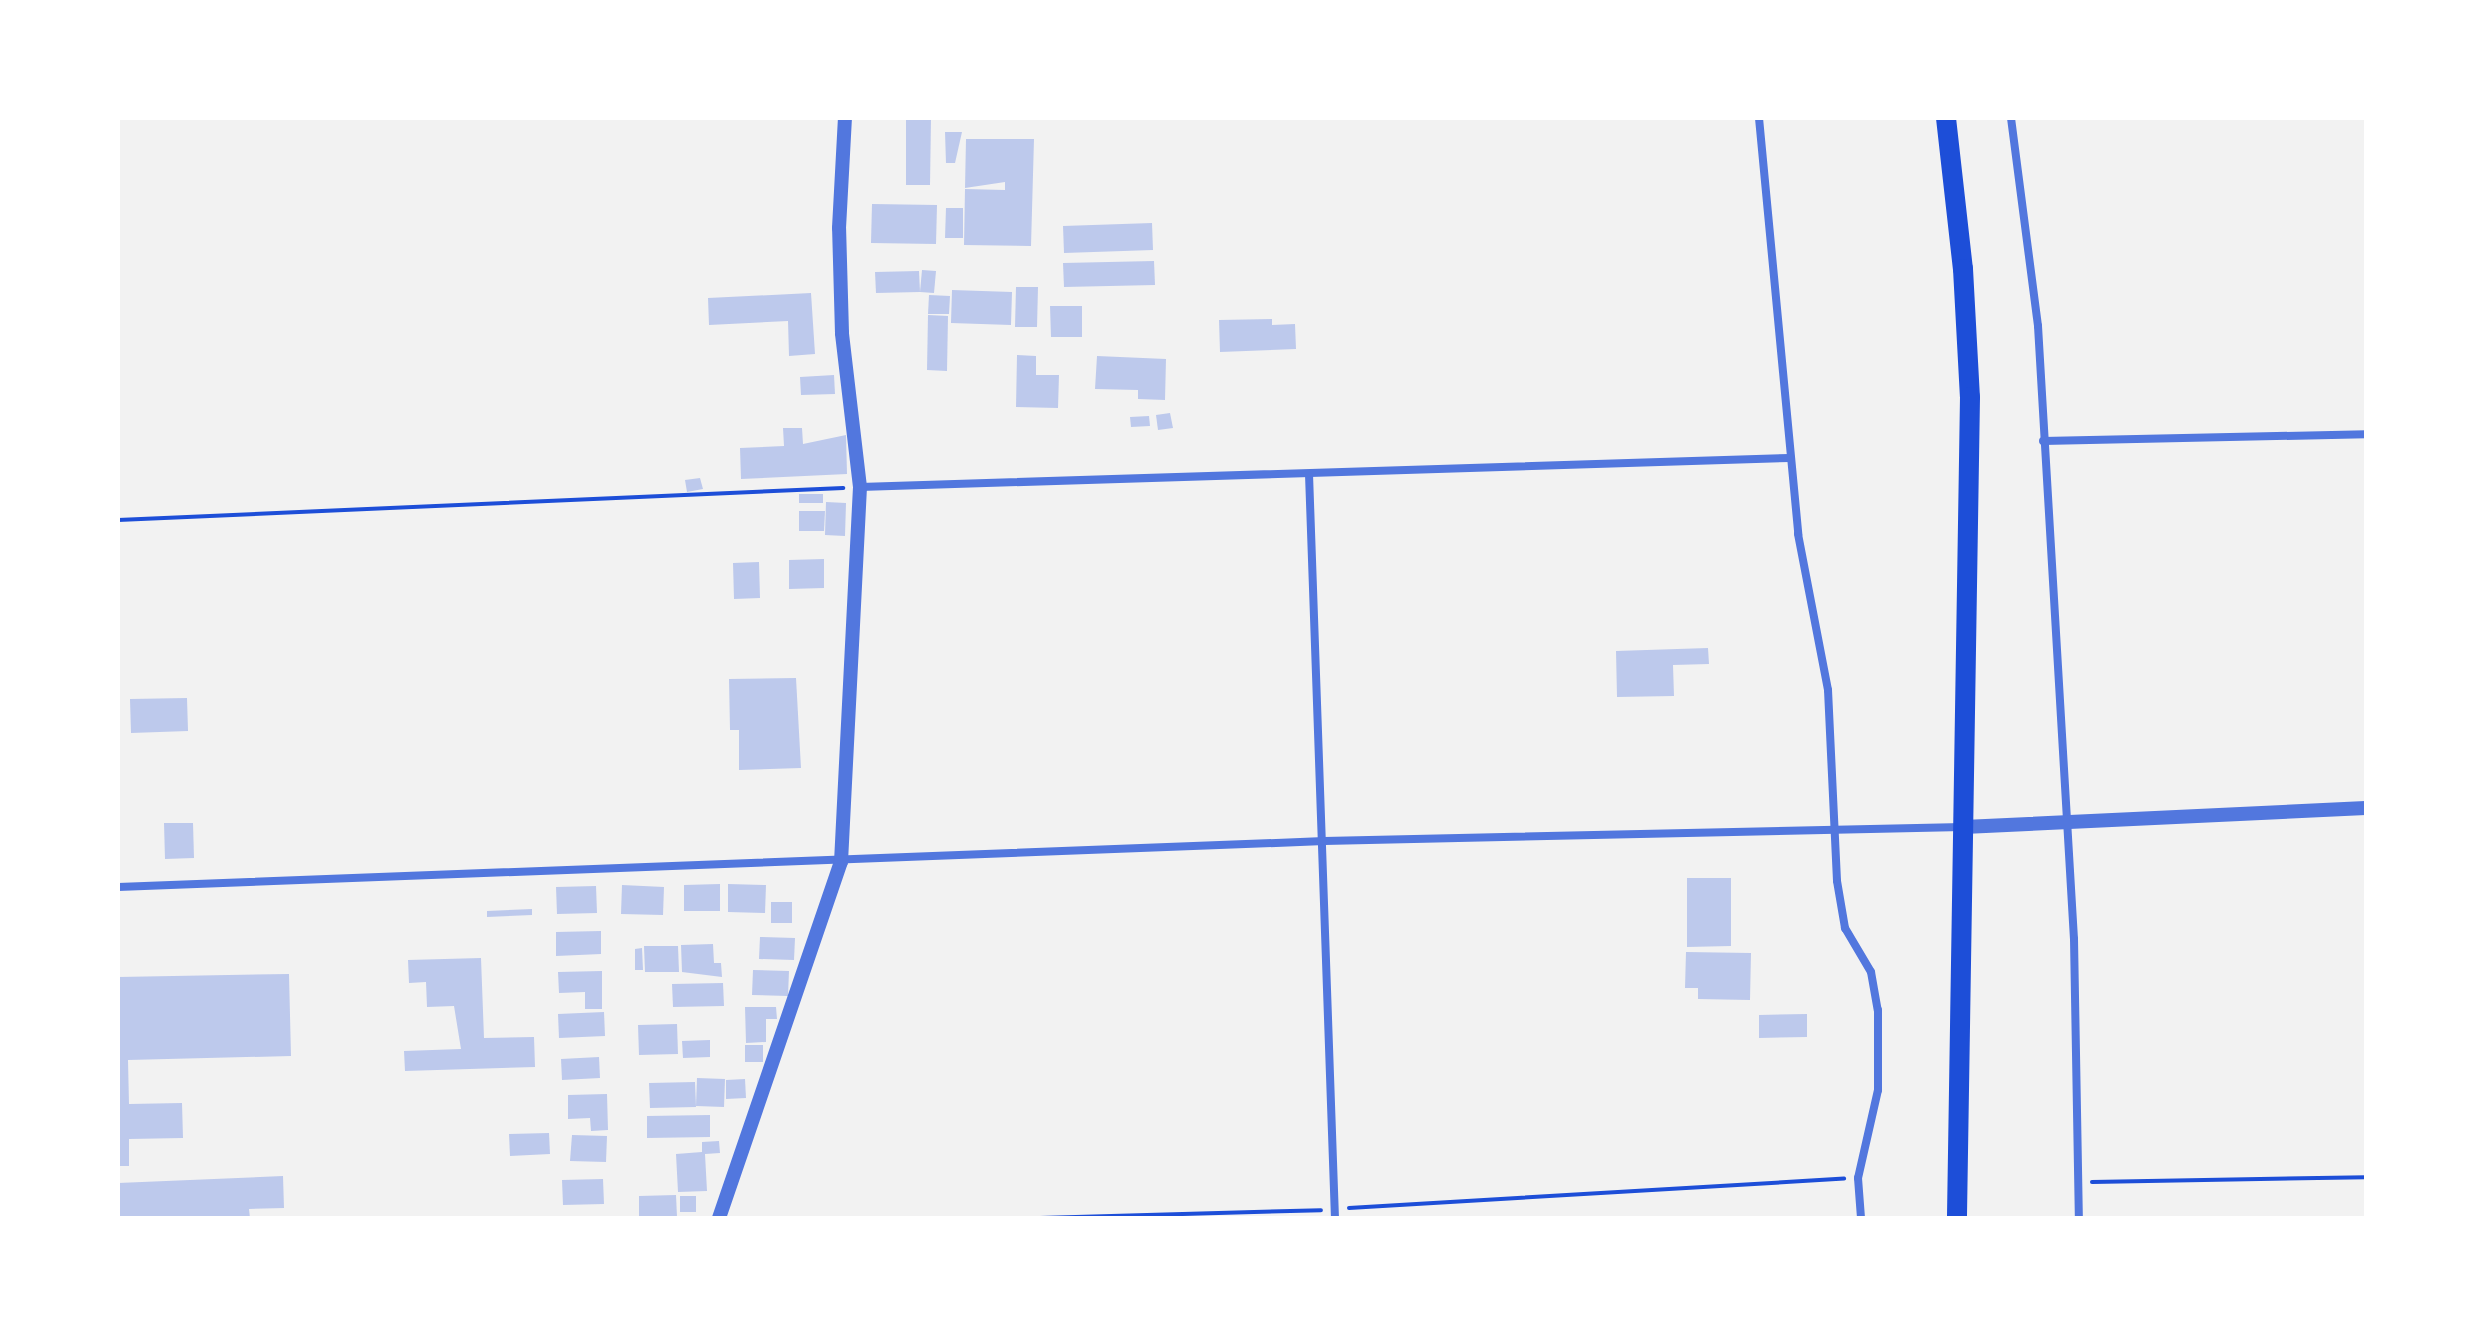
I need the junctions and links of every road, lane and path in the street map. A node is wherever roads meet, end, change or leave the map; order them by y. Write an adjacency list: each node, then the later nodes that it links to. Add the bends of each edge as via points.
1 (845, 118): 9 (street, via 839,228 842,318)
2 (1759, 118): 7 (street)
3 (1946, 118): 13 (highway, via 1970,397)
4 (2011, 118): 6 (street, via 2038,326)
5 (2366, 434): 6 (street)
6 (2043, 441): 12 (street)
7 (1790, 458): 8 (street); 14 (street, via 1798,534 1828,690)
8 (1309, 474): 9 (street); 15 (street)
9 (860, 487): 10 (path); 16 (street)
10 (118, 520)
11 (2366, 808): 12 (street)
12 (2068, 825): 13 (street); 20 (street)
13 (1964, 827): 14 (street); 25 (highway)
14 (1835, 831): 15 (street); 19 (street, via 1845,928 1871,972 1878,1010 1878,1090)
15 (1324, 841): 16 (street); 21 (street)
16 (841, 862): 17 (street); 22 (street)
17 (118, 887)
18 (2366, 1177): 20 (path)
19 (1858, 1178): 21 (path); 24 (street)
20 (2080, 1182): 26 (street)
21 (1335, 1214): 23 (path)
22 (719, 1218)
23 (1040, 1218)
24 (1861, 1218)
25 (1957, 1218)
26 (2079, 1218)

